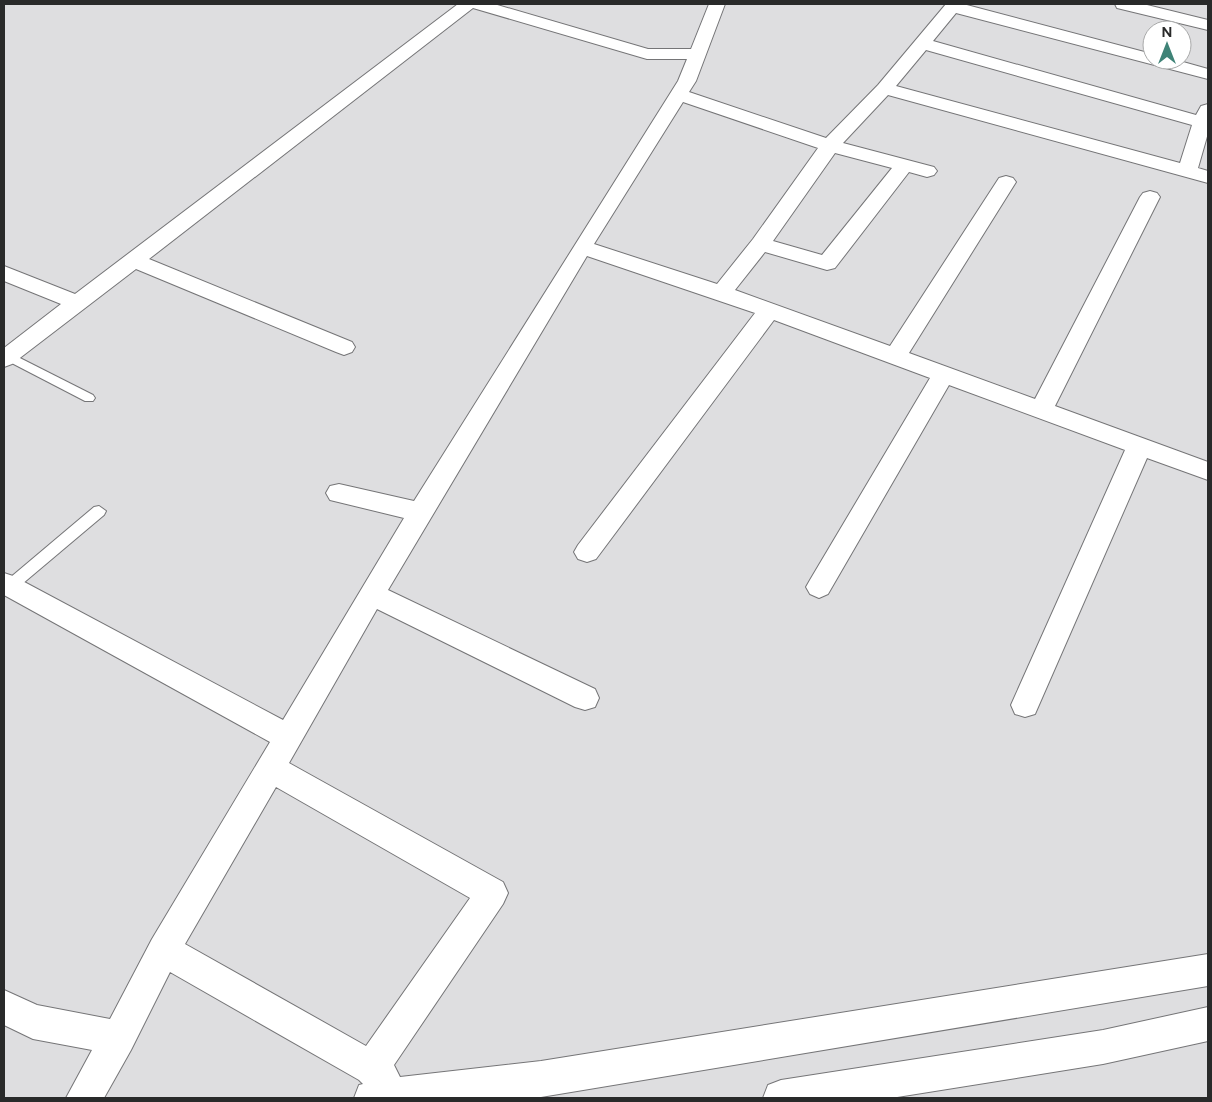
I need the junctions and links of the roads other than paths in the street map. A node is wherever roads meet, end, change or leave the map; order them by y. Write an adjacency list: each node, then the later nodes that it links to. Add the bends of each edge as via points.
1 (468, 4): 24 (street)
2 (477, 4): 8 (street, via 647,54)
3 (717, 4): 8 (street)
4 (1123, 4): 6 (street)
5 (954, 6): 7 (street); 9 (street)
6 (1208, 25)
7 (923, 44): 12 (street); 14 (street)
8 (698, 54): 13 (street)
9 (1142, 56)
10 (1192, 70): 11 (street)
11 (1208, 74)
12 (884, 90): 15 (street); 18 (street, via 932,100)
13 (679, 95): 15 (street); 23 (street)
14 (1206, 119): 18 (street)
15 (830, 146): 16 (street); 22 (street)
16 (905, 164): 17 (street); 22 (street, via 827,263)
17 (927, 170)
18 (1187, 171): 19 (street)
19 (1208, 177)
20 (1006, 182): 31 (street)
21 (1150, 197): 34 (street)
22 (760, 244): 26 (street)
23 (582, 247): 26 (street); 39 (street)
24 (134, 261): 27 (street); 29 (street)
25 (4, 273): 27 (street)
26 (721, 294): 28 (street)
27 (78, 303): 30 (street)
28 (769, 311): 31 (street); 40 (street)
29 (344, 347)
30 (5, 357): 33 (lane)
31 (894, 358): 32 (street)
32 (944, 376): 34 (street); 42 (street)
33 (89, 398)
34 (1041, 411): 35 (street)
35 (1140, 447): 36 (street); 45 (street)
36 (1208, 471)
37 (339, 493): 39 (street)
38 (99, 511): 41 (lane)
39 (420, 512): 43 (street)
40 (587, 552)
41 (7, 584): 46 (street)
42 (819, 587)
43 (372, 594): 44 (street); 46 (street)
44 (584, 698)
45 (1025, 705)
46 (288, 737): 47 (street)
47 (270, 768): 48 (street); 53 (street, via 492,893)
48 (164, 950): 52 (street); 53 (street)
49 (1208, 970): 53 (street, via 541,1079)
50 (4, 1007): 52 (street, via 33,1022)
51 (1208, 1024): 55 (street, via 1103,1047)
52 (119, 1038): 54 (street)
53 (387, 1090)
54 (84, 1098)
55 (781, 1098)

